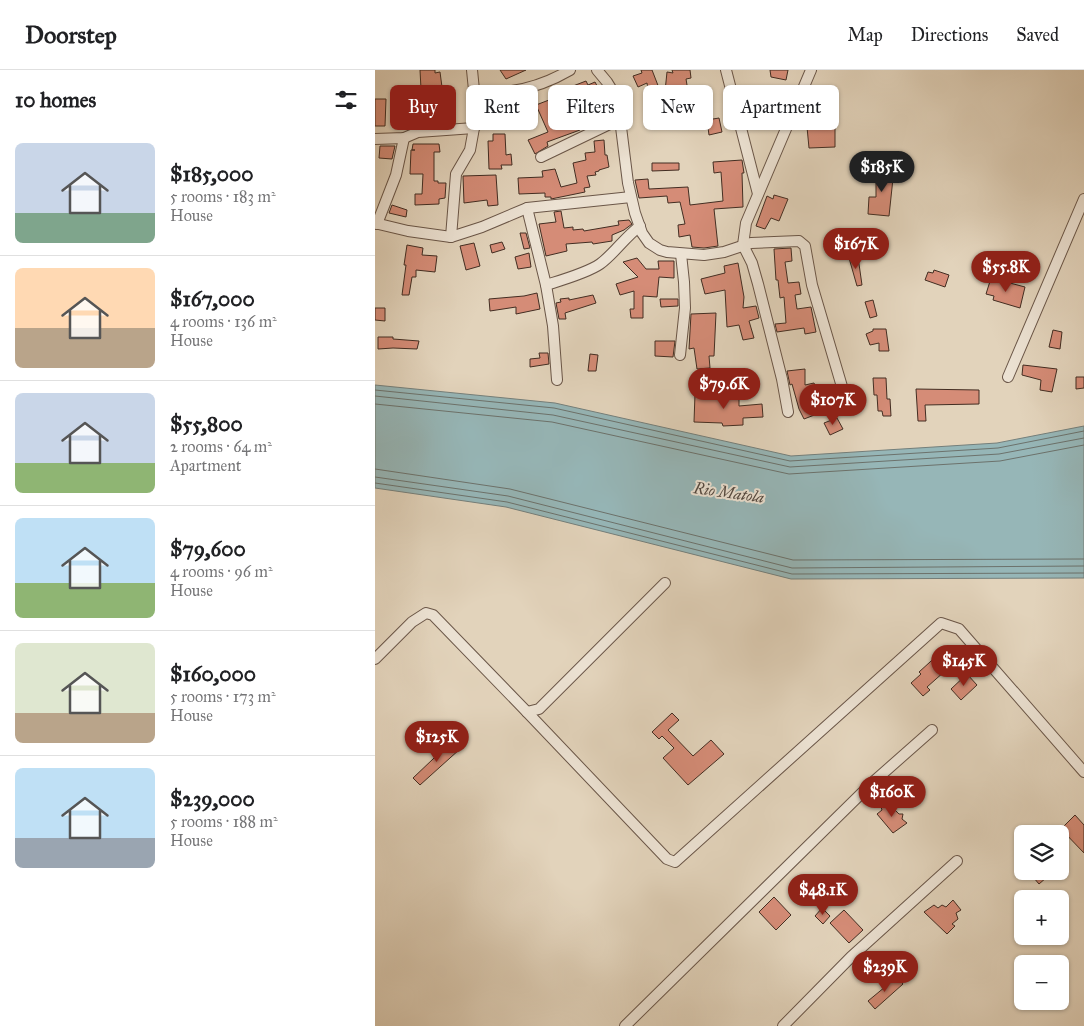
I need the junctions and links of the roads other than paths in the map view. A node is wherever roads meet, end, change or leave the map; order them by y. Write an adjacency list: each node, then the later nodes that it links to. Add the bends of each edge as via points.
1 (472, 70): 6 (street)
2 (570, 70): 7 (street)
3 (597, 70): 8 (street)
4 (726, 70): 16 (street)
5 (811, 70): 16 (street)
6 (474, 85)
7 (535, 85)
8 (609, 85)
9 (466, 129): 14 (street, via 418,132)
10 (474, 130): 22 (street, via 470,150 456,174)
11 (598, 130): 15 (street)
12 (622, 130): 17 (street)
13 (375, 138): 14 (street)
14 (404, 138): 20 (street, via 396,175)
15 (541, 158)
16 (758, 194): 23 (street, via 746,222)
17 (631, 197): 19 (street); 21 (street)
18 (1084, 199): 27 (street)
19 (527, 208): 22 (street); 25 (street)
20 (376, 223): 22 (street)
21 (640, 226): 24 (street, via 654,247); 25 (street, via 600,264)
22 (451, 237)
23 (743, 245): 24 (street, via 704,255); 29 (street, via 799,241 805,246 812,285); 30 (street, via 758,284 781,371)
24 (681, 254): 26 (street, via 685,308)
25 (546, 285): 28 (street)
26 (680, 355)
27 (1008, 377)
28 (557, 380)
29 (848, 407)
30 (788, 412)
31 (665, 583): 33 (street, via 539,709)
32 (375, 659): 33 (street, via 412,622 426,613 433,615)
33 (527, 712): 35 (street, via 667,859 675,862 941,622 959,629)
34 (932, 730): 37 (street, via 872,783)
35 (1084, 772)
36 (957, 861): 38 (street, via 851,957)
37 (625, 1026)
38 (783, 1026)

